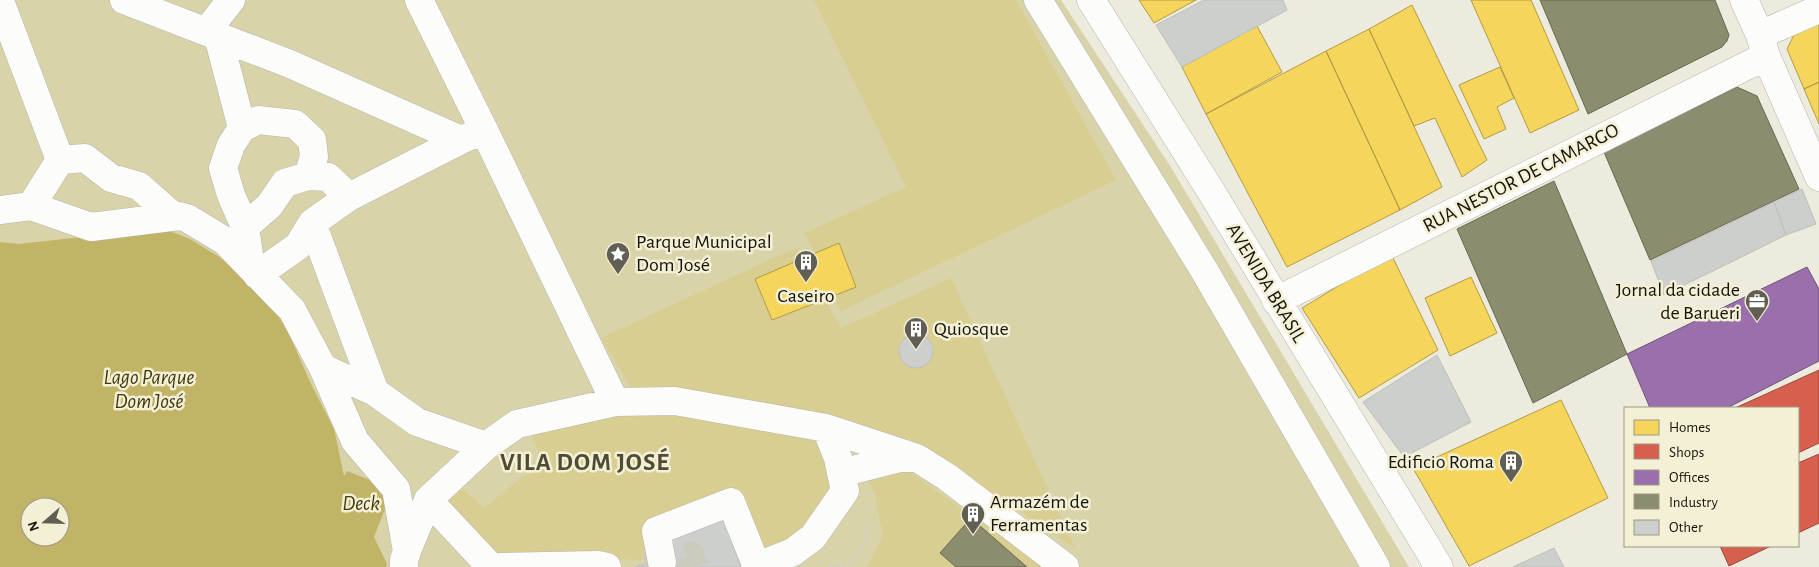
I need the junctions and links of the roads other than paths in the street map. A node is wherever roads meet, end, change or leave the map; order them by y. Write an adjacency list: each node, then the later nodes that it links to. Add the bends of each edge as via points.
1 (124, 0): 9 (street)
2 (231, 0): 9 (street)
3 (419, 0): 12 (street)
4 (1038, 0): 39 (street, via 1204,270)
5 (1092, 0): 23 (street, AVENIDA BRASIL)
6 (1744, 0): 10 (street)
7 (0, 1): 13 (street)
8 (1819, 9): 10 (street, RUA NESTOR DE CAMARGO)
9 (212, 34): 11 (street); 12 (street)
10 (1763, 45): 15 (street); 23 (street, RUA NESTOR DE CAMARGO)
11 (242, 128): 14 (street, via 258,120 295,124 312,140 314,157); 21 (street, via 231,145 223,168)
12 (472, 135): 16 (street); 26 (street)
13 (60, 160): 17 (street); 19 (street, via 85,158 111,178 139,186)
14 (308, 176): 16 (street, via 328,177); 21 (street, via 285,183 270,206)
15 (1819, 177)
16 (349, 197): 20 (street)
17 (31, 206): 18 (street); 19 (street, via 91,227)
18 (0, 210)
19 (173, 216): 22 (street, via 188,218 225,241)
20 (312, 223): 22 (street, via 298,246); 25 (street)
21 (246, 227): 22 (street)
22 (254, 271): 24 (street, via 292,310)
23 (1276, 301): 40 (street, AVENIDA BRASIL)
24 (323, 368): 25 (street); 32 (street, via 355,441 396,489)
25 (376, 392): 28 (street, via 417,422)
26 (615, 402): 27 (street, via 675,401); 28 (street, via 517,424)
27 (826, 428): 29 (street); 30 (street)
28 (486, 446): 31 (street)
29 (917, 458): 30 (street, via 900,458); 38 (street)
30 (841, 474): 37 (street, via 845,491 813,537 793,552)
31 (428, 500): 32 (street); 35 (street)
32 (405, 559)
33 (662, 562): 37 (street, via 656,531 731,502)
34 (600, 566): 36 (street)
35 (491, 567)
36 (501, 567)
37 (756, 567)
38 (1065, 567)
39 (1376, 567)
40 (1439, 567)

